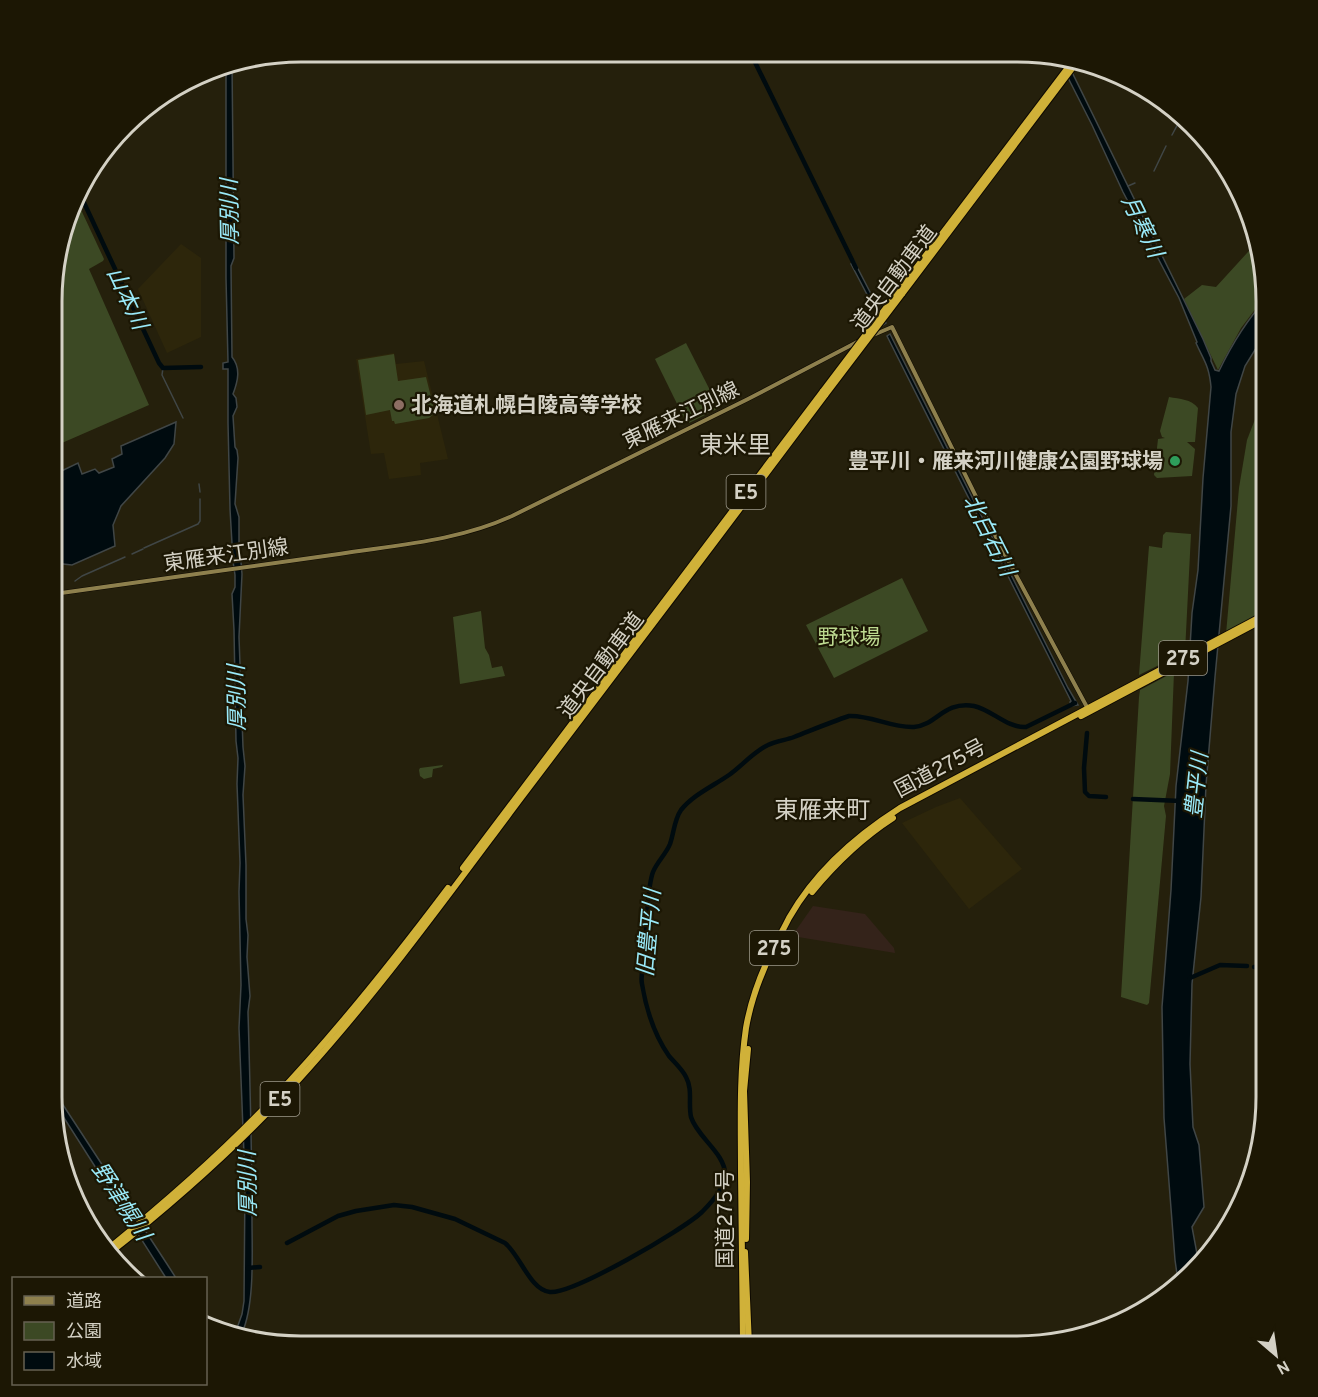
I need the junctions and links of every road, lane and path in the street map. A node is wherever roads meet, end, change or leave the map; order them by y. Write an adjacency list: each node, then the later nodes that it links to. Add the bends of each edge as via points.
1 (1068, 67): 3 (highway, 道央自動車道 / E5)
2 (1072, 68): 3 (highway, 道央自動車道 / E5)
3 (997, 165): 9 (highway, 道央自動車道 / E5, bridge)
4 (62, 593): 8 (main road, 東雁来江別線, via 437,539 490,526 892,327 1002,549)
5 (1256, 619): 7 (highway, 国道275号 / 275)
6 (1256, 623): 7 (highway, 国道275号 / 275)
7 (1101, 704): 8 (highway, 国道275号 / 275)
8 (1088, 710): 12 (highway, 国道275号 / 275, via 874,825 825,869 789,917 759,979 745,1037 740,1089); 13 (highway, 国道275号 / 275, via 877,828 830,870 792,920 766,970 750,1028 744,1091)
9 (424, 923): 10 (highway, 道央自動車道 / E5, via 274,1099 197,1174); 11 (highway, 道央自動車道 / E5, via 341,1031 277,1102 200,1178)
10 (113, 1245)
11 (116, 1248)
12 (743, 1336)
13 (748, 1336)

